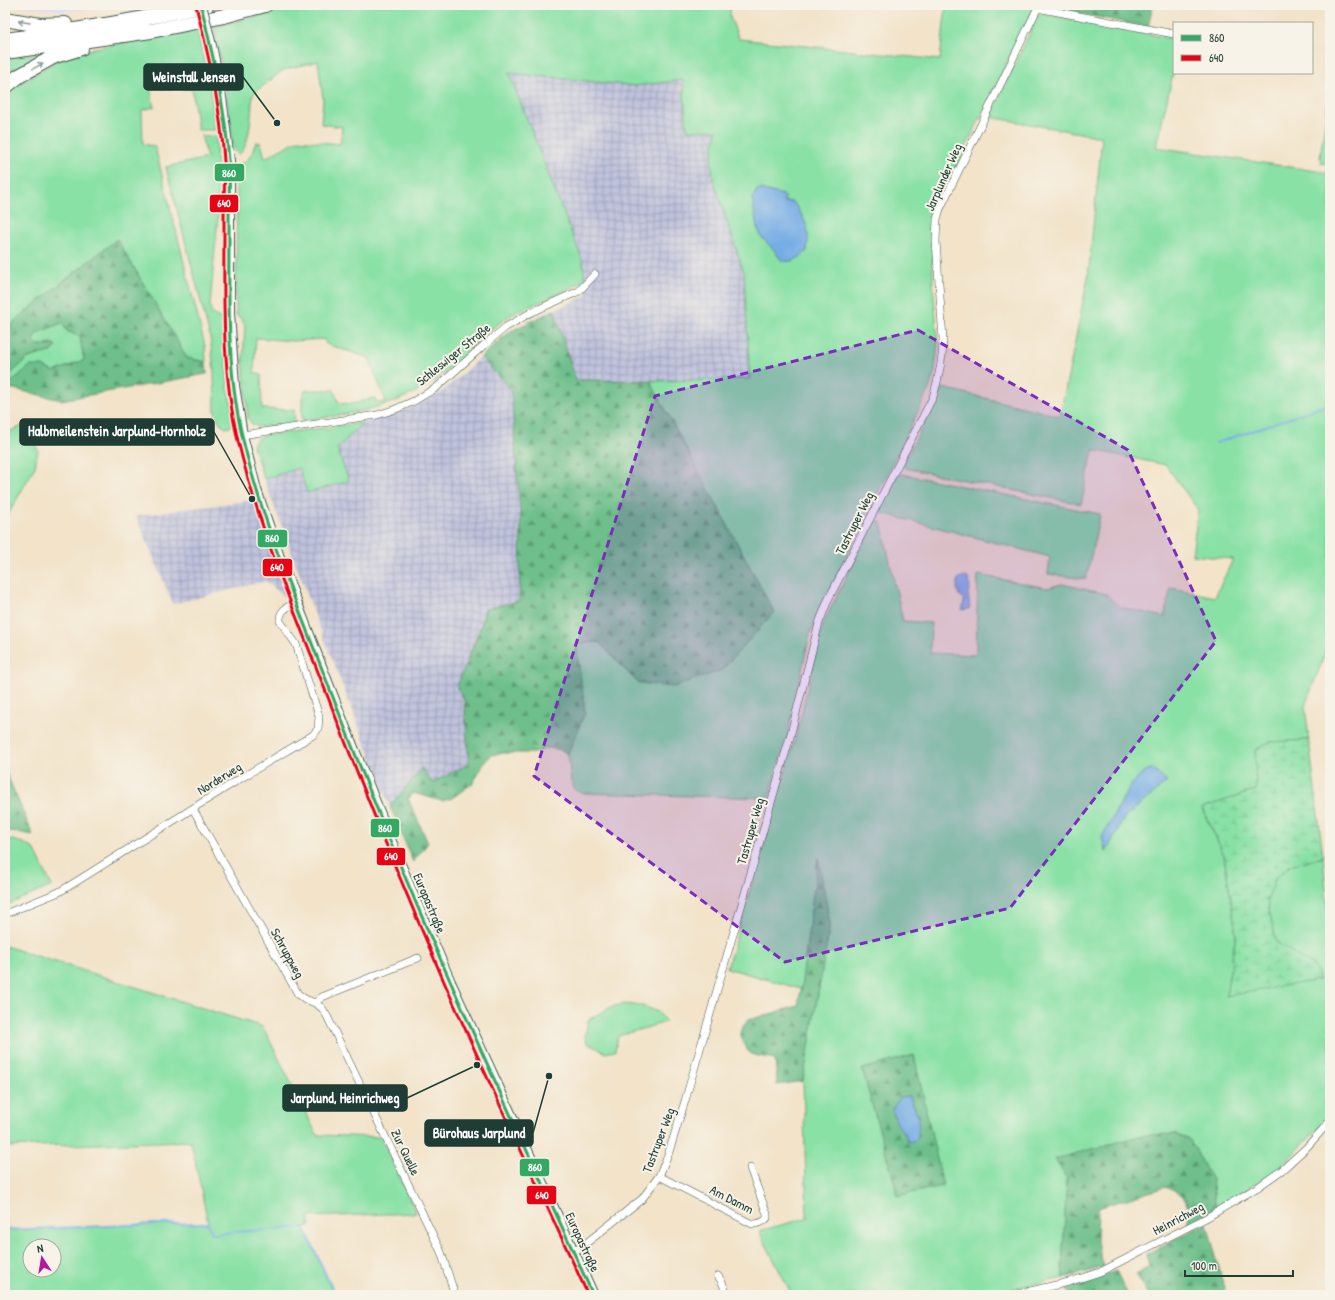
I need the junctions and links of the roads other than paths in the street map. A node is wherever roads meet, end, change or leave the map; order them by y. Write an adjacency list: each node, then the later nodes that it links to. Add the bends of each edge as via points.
1 (201, 5): 13 (main road, bridge, via 222,97 229,161 230,327 234,386)
2 (207, 5): 6 (highway)
3 (265, 5): 6 (highway, via 224,16)
4 (1038, 7): 7 (street); 12 (street, Jarplunder Weg, via 937,219 936,241 943,347 939,378)
5 (5, 19): 6 (highway, one-way to 5, via 40,25)
6 (149, 24): 8 (highway); 9 (highway); 10 (highway, one-way to 6, via 55,56)
7 (1173, 34)
8 (5, 40)
9 (5, 52)
10 (5, 87)
11 (595, 274): 13 (street, Schleswiger Straße, via 579,291 530,313 506,328 436,388 414,401 377,414)
12 (933, 397): 21 (street, Tastruper Weg, via 828,600 819,623 790,737 685,1100)
13 (242, 436): 14 (main road, Europastraße, via 256,490)
14 (296, 602): 15 (street, Norderweg, via 280,613 280,621 296,644 303,661 319,716 318,729 313,735); 22 (main road, Europastraße, via 413,896)
15 (193, 809): 16 (street, Norderweg, via 59,892); 18 (street, Schruppweg, via 298,994)
16 (5, 914)
17 (418, 958): 18 (street, via 322,997)
18 (316, 1003): 24 (street, Zur Quelle, via 327,1016 441,1252)
19 (1330, 1121): 27 (street, Heinrichweg, via 1282,1170 1206,1218 1100,1272 1070,1282)
20 (750, 1168): 21 (street, Am Damm, via 767,1214 764,1221 755,1224)
21 (659, 1176): 22 (street, Tastruper Weg, via 642,1200)
22 (573, 1251): 25 (main road, Europastraße)
23 (718, 1276): 26 (street)
24 (455, 1295)
25 (593, 1295)
26 (727, 1295)
27 (1013, 1295)

